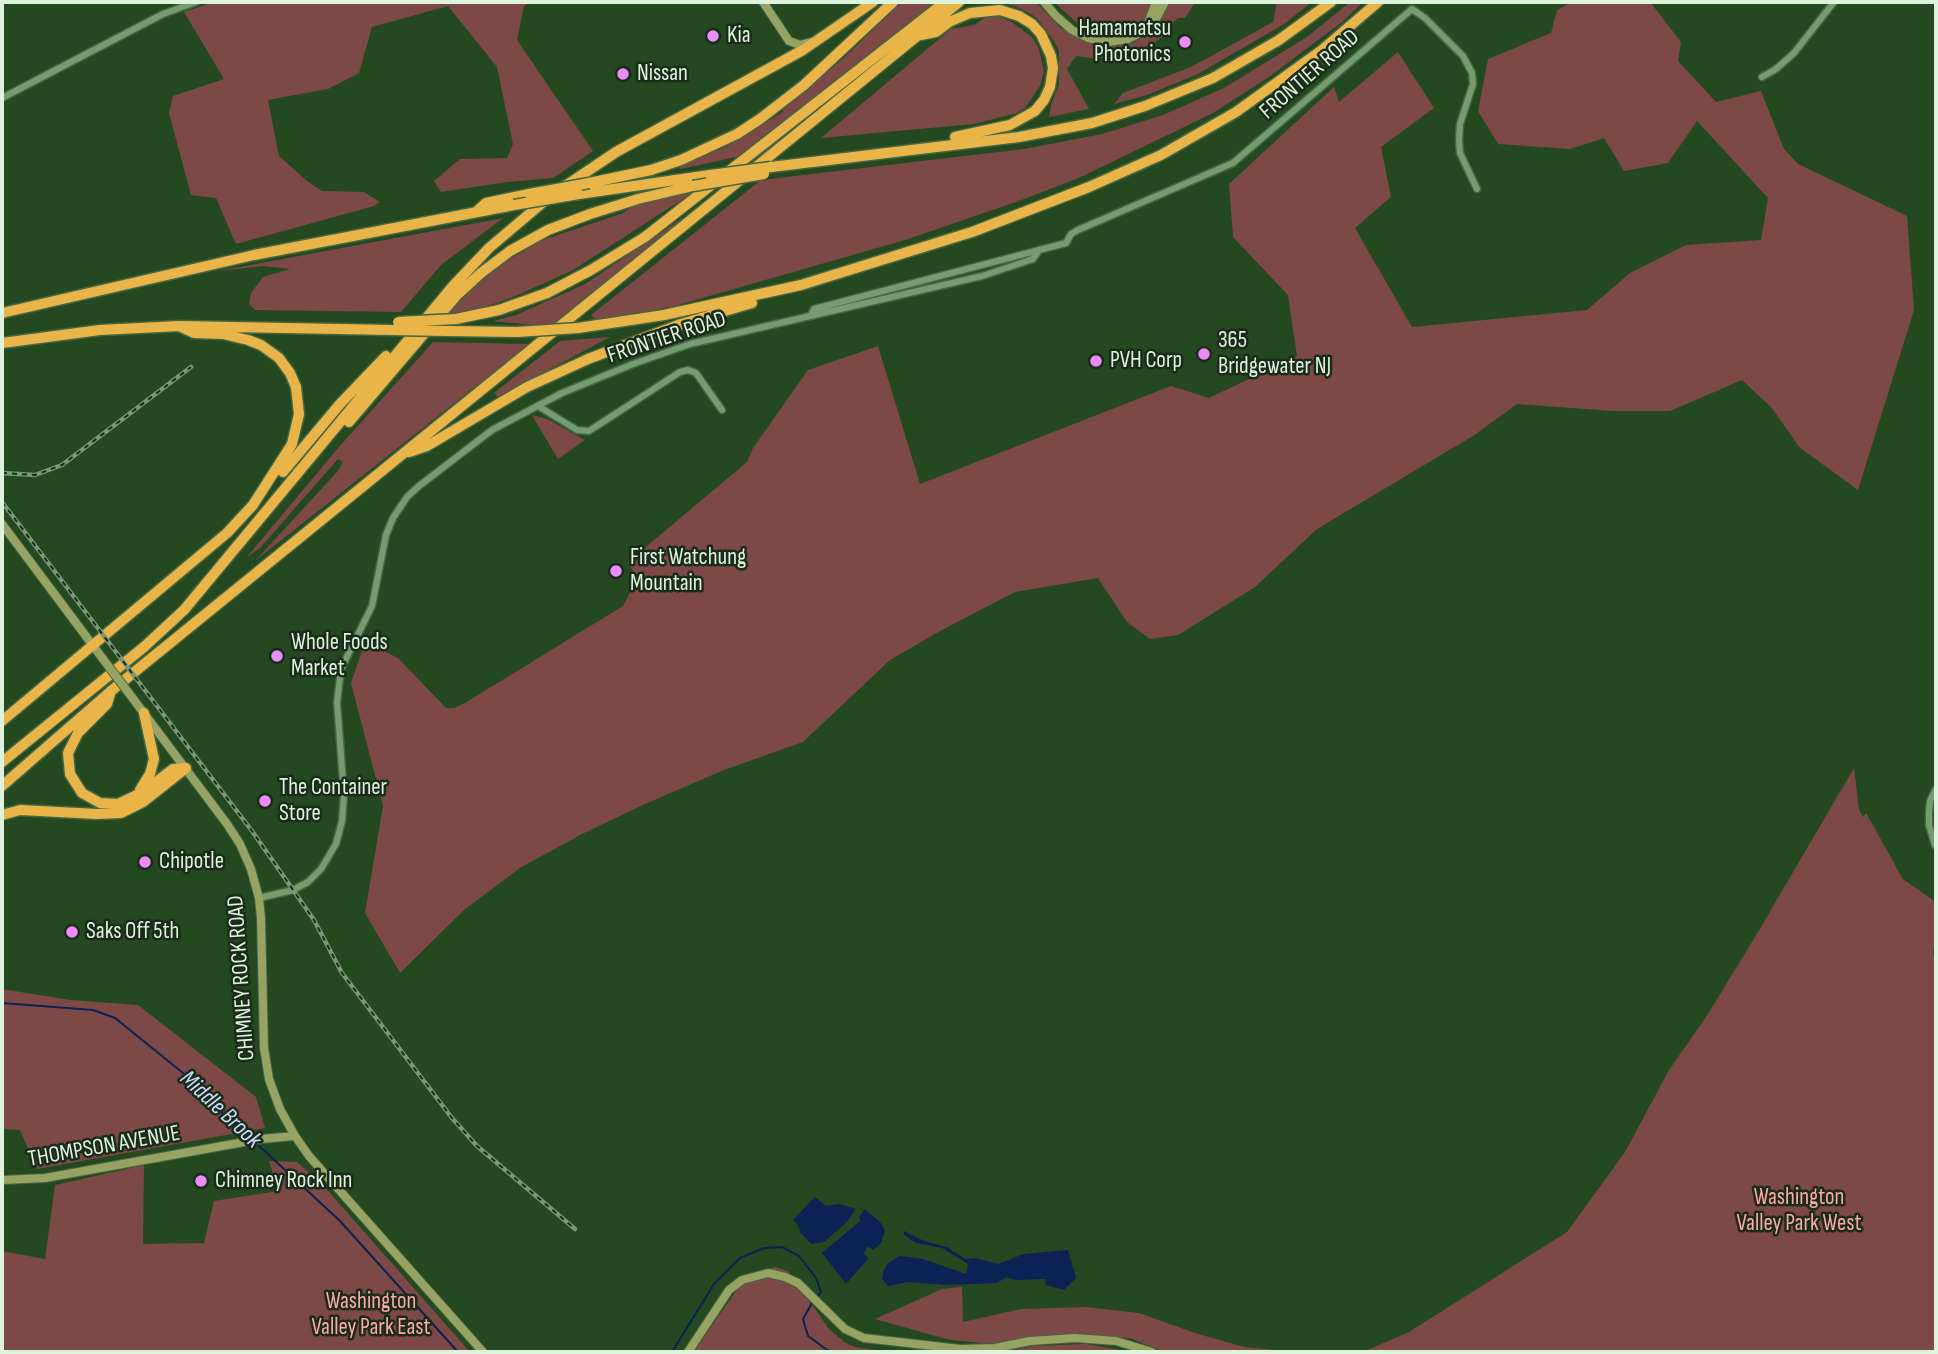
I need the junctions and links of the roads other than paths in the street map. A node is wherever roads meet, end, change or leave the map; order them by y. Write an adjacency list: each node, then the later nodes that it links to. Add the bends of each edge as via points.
1 (196, 2): 19 (street, via 163,13)
2 (763, 2): 15 (street)
3 (873, 2): 16 (highway)
4 (893, 2): 23 (highway, bridge, via 804,85 737,134 651,170 486,203)
5 (945, 2): 29 (highway, bridge, via 645,237 591,270 547,293 499,310)
6 (959, 2): 14 (highway)
7 (1044, 2): 13 (street, via 1072,30 1098,41 1128,39)
8 (1156, 2): 13 (street)
9 (1165, 2): 13 (street)
10 (1331, 2): 20 (highway, via 1245,61 1167,98 1092,123)
11 (1378, 2): 25 (highway, via 1322,50 1236,112 1161,155 972,232)
12 (1834, 2): 18 (street, via 1785,62)
13 (1147, 26)
14 (918, 35): 20 (highway, via 936,32 970,13 1000,10 1032,24 1051,56 1050,87 1035,111 1010,125 955,137); 34 (highway)
15 (786, 38): 16 (street, via 800,45); 17 (street, via 788,47)
16 (821, 38): 17 (highway)
17 (779, 64): 30 (highway, via 616,152 550,196 467,269)
18 (1762, 77)
19 (2, 98)
20 (944, 145): 21 (highway)
21 (767, 170): 23 (highway, bridge, via 579,194); 35 (highway, bridge, via 590,214 548,230 494,263 457,295 303,475)
22 (1477, 189): 24 (street, FRONTIER ROAD, via 1460,153 1459,140 1472,73 1463,56 1412,9 1233,163 1078,230 1066,243)
23 (475, 213): 26 (highway, via 254,255)
24 (1039, 250): 27 (street, FRONTIER ROAD, via 814,309); 27 (street, FRONTIER ROAD, via 1032,259 982,276)
25 (801, 285): 29 (highway, bridge, via 654,317 578,328 517,332); 34 (highway, via 588,359)
26 (2, 313)
27 (811, 315): 32 (street, FRONTIER ROAD, via 664,353)
28 (179, 326): 29 (highway); 31 (highway, via 100,330); 36 (highway, via 261,345 279,358 293,380 299,414 292,444)
29 (395, 326)
30 (408, 340): 35 (highway); 36 (highway, via 398,343 340,404)
31 (2, 343)
32 (538, 405): 33 (street, FRONTIER ROAD, via 577,430 589,431 684,370 693,370); 49 (street, FRONTIER ROAD, via 492,430 419,485 397,512 386,535 372,606 337,687 344,795 336,844 308,882)
33 (722, 410)
34 (404, 454): 39 (highway)
35 (292, 480): 42 (highway, via 178,616)
36 (253, 505): 38 (highway, via 218,541)
37 (2, 524): 38 (street, CHIMNEY ROCK ROAD)
38 (93, 646): 40 (street, CHIMNEY ROCK ROAD, bridge); 41 (highway)
39 (111, 691): 44 (highway); 46 (highway, via 107,704 73,740 68,766 76,787 94,801 118,804)
40 (144, 713): 43 (street, CHIMNEY ROCK ROAD); 46 (highway, via 154,759 148,780)
41 (2, 721)
42 (2, 762)
43 (186, 768): 46 (highway, via 173,769); 47 (highway, via 121,813 20,810); 49 (street, CHIMNEY ROCK ROAD, via 240,844)
44 (2, 786)
45 (1936, 789): 48 (street, via 1929,813)
46 (132, 797)
47 (2, 815)
48 (1935, 845)
49 (259, 898): 50 (street, CHIMNEY ROCK ROAD, via 265,1059 277,1101)
50 (295, 1136): 51 (street, THOMPSON AVENUE, via 46,1178); 52 (street, CHIMNEY ROCK ROAD, via 353,1208)
51 (2, 1180)
52 (483, 1352)
53 (688, 1352): 54 (street, via 723,1297 742,1280 762,1274 791,1279 845,1329 872,1340 960,1349 1085,1339 1116,1341)
54 (1152, 1352)

